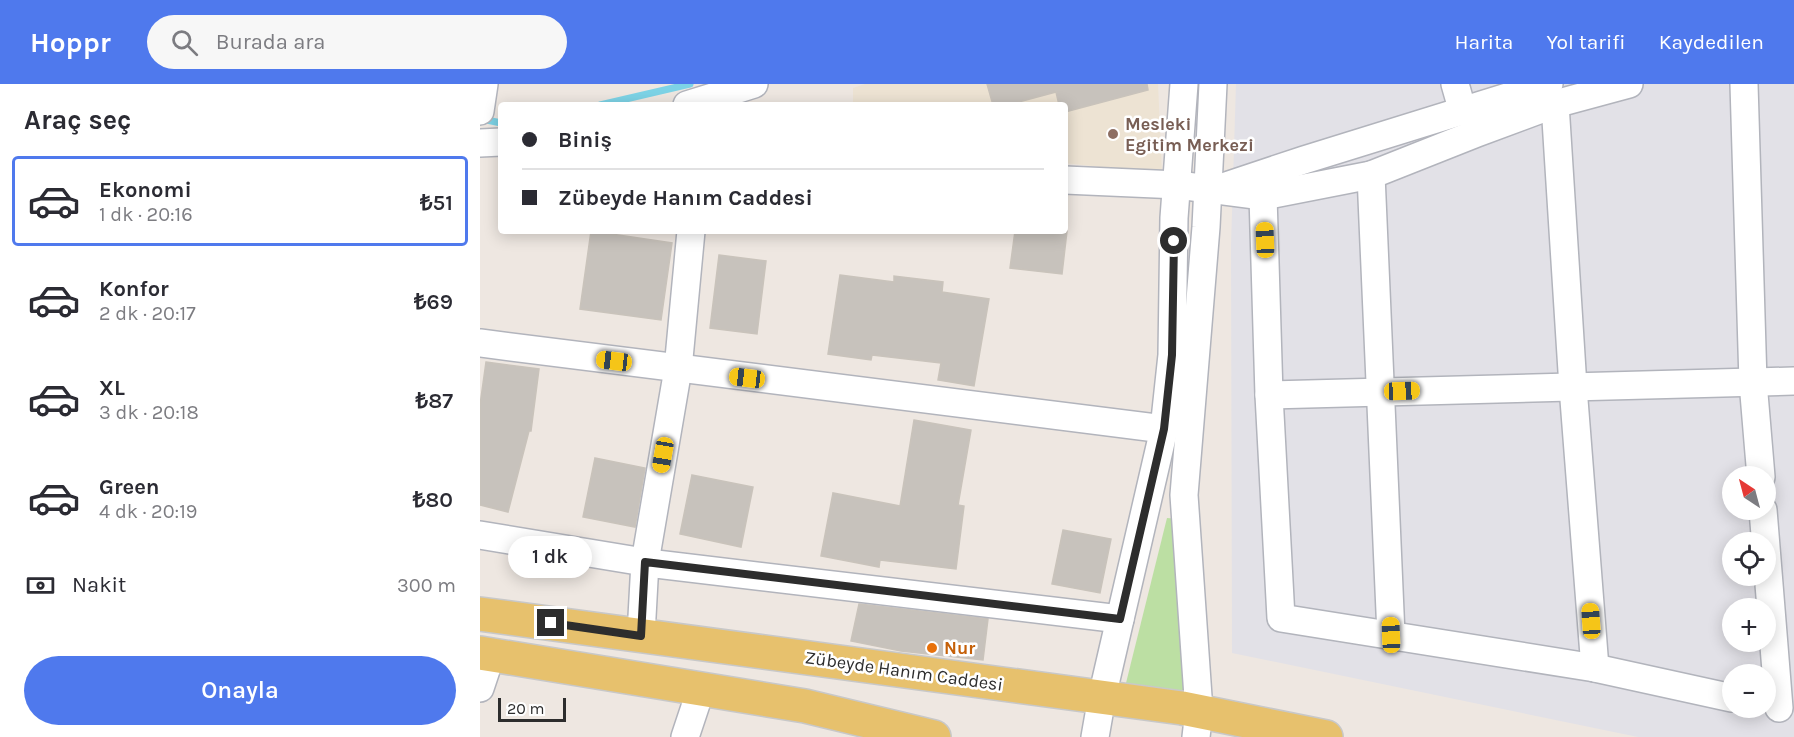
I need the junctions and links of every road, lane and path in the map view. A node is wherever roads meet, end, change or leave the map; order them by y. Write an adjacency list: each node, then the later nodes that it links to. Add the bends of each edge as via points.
1 (754, 84): 7 (street)
2 (1185, 84): 15 (street)
3 (1213, 84): 16 (street)
4 (1455, 84): 10 (street)
5 (1629, 84): 8 (street)
6 (1744, 84): 22 (street)
7 (725, 94): 9 (street)
8 (1552, 94): 10 (street); 13 (street, via 1477,133); 23 (street)
9 (697, 102)
10 (1462, 112): 16 (street)
11 (498, 142): 12 (street)
12 (480, 143)
13 (1371, 175): 17 (street); 24 (street)
14 (1068, 180): 15 (street)
15 (1178, 184): 16 (street); 26 (street, via 1172,355)
16 (1212, 189): 17 (street); 42 (street, via 1184,495)
17 (1263, 196): 25 (street)
18 (691, 234): 20 (street)
19 (480, 343): 20 (street)
20 (678, 369): 26 (street); 30 (street)
21 (1794, 381): 22 (street)
22 (1753, 382): 23 (street); 27 (street)
23 (1573, 387): 24 (street); 36 (street)
24 (1381, 392): 25 (street); 33 (street)
25 (1269, 395): 33 (street, via 1281,618)
26 (1164, 429): 32 (street)
27 (1760, 466)
28 (1764, 520): 41 (street)
29 (480, 535): 30 (street)
30 (645, 562): 32 (street); 34 (street)
31 (480, 614): 34 (main road, Zübeyde Hanım Caddesi)
32 (1120, 619): 40 (street)
33 (1391, 635): 36 (street)
34 (641, 636): 40 (main road, Zübeyde Hanım Caddesi)
35 (485, 654): 37 (street); 38 (main road)
36 (1595, 668): 39 (street)
37 (480, 688)
38 (701, 689): 43 (main road, via 805,706); 44 (street)
39 (1722, 696)
40 (1102, 697): 42 (main road, Zübeyde Hanım Caddesi); 46 (street)
41 (1779, 708)
42 (1197, 724): 47 (main road, Zübeyde Hanım Caddesi)
43 (887, 732): 45 (main road)
44 (685, 737)
45 (934, 737)
46 (1095, 737)
47 (1326, 737)

